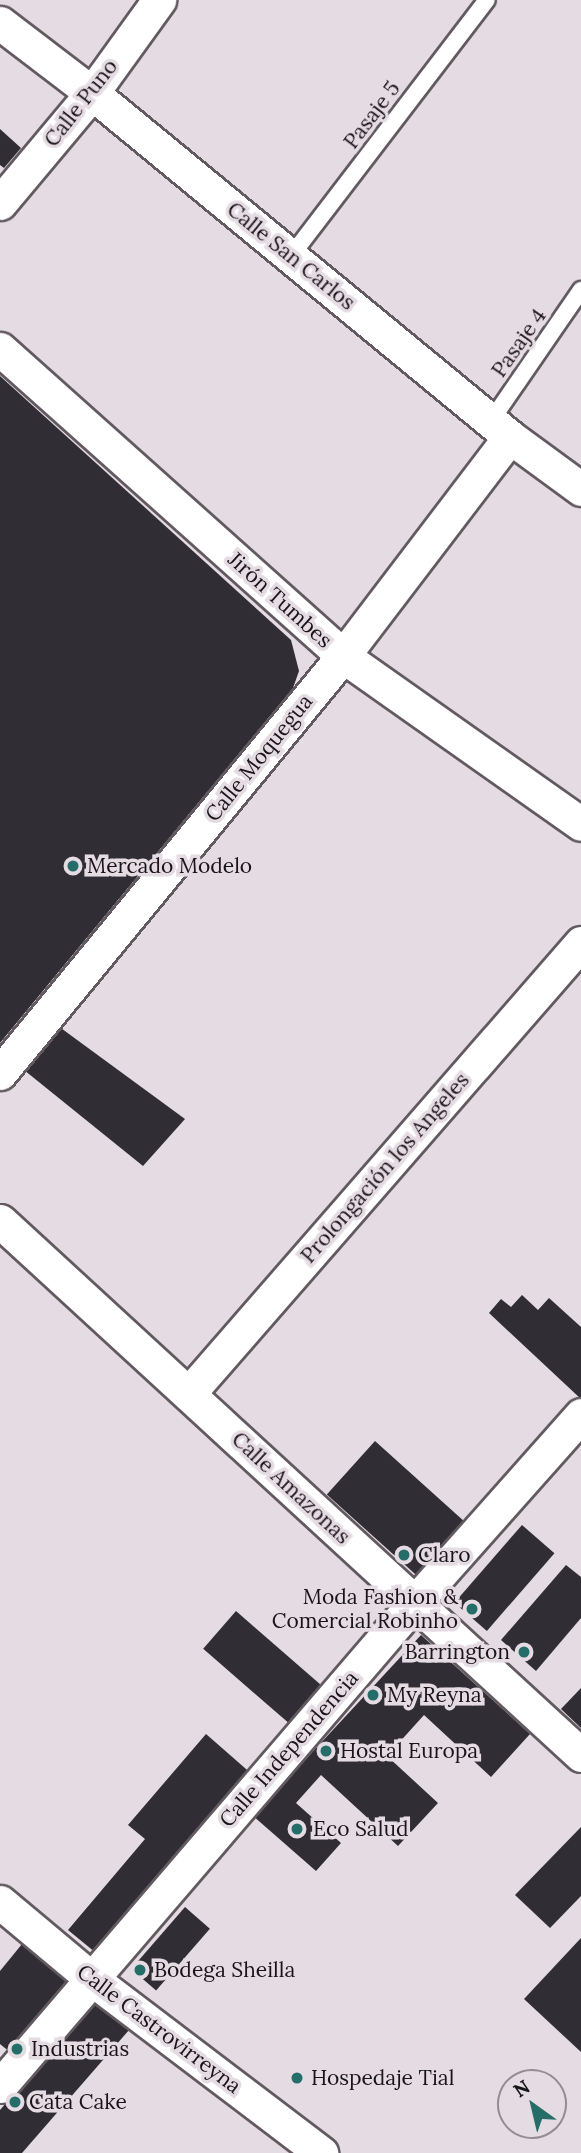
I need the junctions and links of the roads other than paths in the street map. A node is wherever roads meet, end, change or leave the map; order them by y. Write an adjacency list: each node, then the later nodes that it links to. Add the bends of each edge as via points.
1 (159, 0): 4 (street, Calle Puno)
2 (487, 0): 6 (lane, Pasaje 5)
3 (0, 23): 4 (street, Calle San Carlos)
4 (92, 93): 5 (street, Calle Puno); 6 (street, Calle San Carlos)
5 (0, 203)
6 (291, 256): 9 (street, Calle San Carlos)
7 (581, 290): 9 (lane, Pasaje 4)
8 (0, 349): 11 (street, Jirón Tumbes)
9 (500, 429): 10 (street, Calle San Carlos); 11 (street, Calle Moquegua)
10 (581, 489)
11 (343, 656): 12 (street, Jirón Tumbes); 14 (street, Calle Moquegua)
12 (581, 824)
13 (581, 943): 16 (street, Prolongación los Angeles)
14 (0, 1073)
15 (0, 1221): 16 (street, Calle Amazonas)
16 (189, 1393): 18 (street, Calle Amazonas)
17 (581, 1415): 18 (street, Calle Independencia)
18 (415, 1602): 19 (street, Calle Amazonas); 21 (street, Calle Independencia)
19 (581, 1755)
20 (0, 1902): 21 (street, Calle Castrovirreyna)
21 (92, 1979): 22 (street, Calle Independencia); 23 (street, Calle Castrovirreyna)
22 (0, 2086)
23 (321, 2153)

